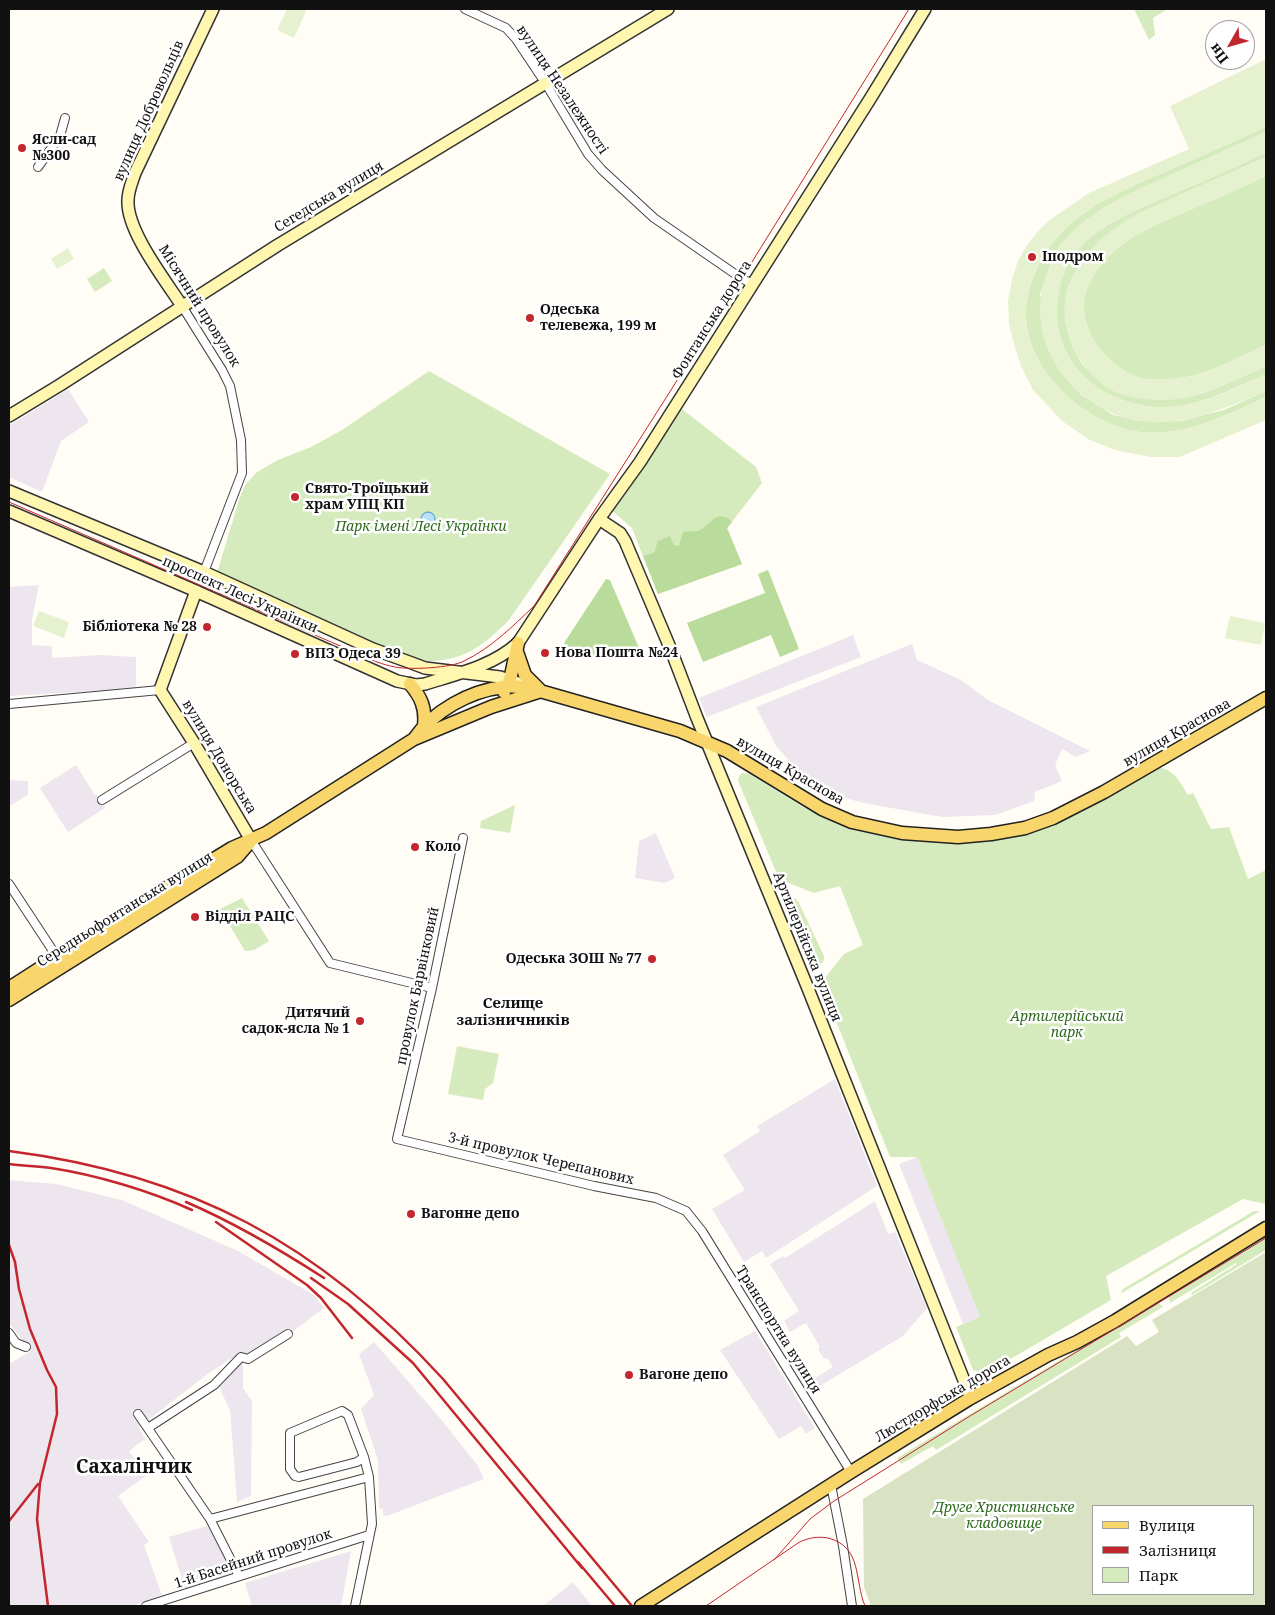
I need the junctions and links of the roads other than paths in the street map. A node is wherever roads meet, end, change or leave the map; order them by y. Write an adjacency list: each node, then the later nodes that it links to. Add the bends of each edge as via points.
1 (213, 9): 8 (main road, вулиця Добровольців, via 135,173 128,197)
2 (465, 9): 5 (street, вулиця Незалежності, via 506,28)
3 (668, 9): 5 (main road, Сегедська вулиця)
4 (925, 9): 9 (main road, Фонтанська дорога)
5 (546, 84): 9 (street, вулиця Незалежності, via 588,154 602,170 654,218); 10 (main road, Сегедська вулиця)
6 (65, 118): 7 (street, via 60,136)
7 (38, 167)
8 (133, 229): 10 (main road, Місячний провулок)
9 (752, 284): 14 (main road, Фонтанська дорога, via 640,462)
10 (182, 306): 11 (main road, Сегедська вулиця); 15 (street, Місячний провулок, via 230,386 241,440 242,473)
11 (9, 416)
12 (9, 491): 15 (main road, проспект Лесі Українки)
13 (9, 511): 16 (main road, проспект Лесі Українки)
14 (599, 519): 17 (main road, Фонтанська дорога); 30 (main road, Артилерійська вулиця, via 620,533 625,541)
15 (204, 572): 18 (main road, проспект Лесі Українки)
16 (196, 591): 21 (main road, проспект Лесі Українки, via 383,675); 22 (main road)
17 (517, 647): 19 (main road, проспект Лесі Українки, via 497,659); 20 (main road); 23 (main road, via 525,675)
18 (411, 663): 19 (main road, проспект Лесі Українки); 21 (main road, via 416,676)
19 (462, 672): 20 (main road, проспект Лесі Українки); 21 (main road, проспект Лесі Українки, via 426,684)
20 (509, 683): 23 (main road, Середньофонтанська вулиця); 26 (main road); 27 (main road, Середньофонтанська вулиця, via 475,694)
21 (410, 684): 27 (main road, via 420,695 424,706)
22 (160, 690): 25 (street); 29 (main road, вулиця Донорська)
23 (542, 691): 26 (main road, Середньофонтанська вулиця); 30 (main road, вулиця Краснова, via 680,731)
24 (1266, 698): 30 (main road, вулиця Краснова, via 1075,808 1025,828 992,834 902,833 852,822 822,809 727,751)
25 (9, 704)
26 (491, 707): 28 (main road, Середньофонтанська вулиця)
27 (424, 726): 28 (main road, Середньофонтанська вулиця)
28 (414, 739): 33 (main road, Середньофонтанська вулиця)
29 (194, 743): 31 (street); 33 (main road, вулиця Донорська)
30 (708, 743): 45 (main road, Артилерійська вулиця)
31 (102, 800)
32 (463, 838): 37 (street, провулок Барвінковий)
33 (251, 840): 35 (main road, Середньофонтанська вулиця, via 232,848); 37 (street, via 330,963); 38 (main road, Середньофонтанська вулиця, via 237,857)
34 (9, 884): 35 (street)
35 (57, 958): 36 (main road, Середньофонтанська вулиця)
36 (9, 988)
37 (432, 988): 39 (street, провулок Барвінковий)
38 (9, 1000)
39 (397, 1139): 40 (street, 3-й провулок Черепанових, via 656,1198)
40 (679, 1207): 49 (street, Транспортна вулиця, via 702,1231)
41 (1266, 1228): 45 (main road, Люстдорфська дорога, via 1115,1321)
42 (9, 1333): 44 (street, via 16,1343)
43 (288, 1334): 47 (street, via 248,1359 241,1357 214,1385)
44 (26, 1347)
45 (971, 1398): 49 (main road, Люстдорфська дорога)
46 (138, 1414): 47 (street)
47 (148, 1428): 52 (street)
48 (364, 1456): 48 (street, via 348,1415 342,1411 290,1433 290,1469 295,1476 357,1462); 50 (street)
49 (851, 1472): 51 (main road, Люстдорфська дорога)
50 (369, 1477): 52 (street); 53 (street, via 372,1524)
51 (831, 1485): 57 (main road, Люстдорфська дорога); 58 (street)
52 (210, 1519): 54 (street)
53 (369, 1535): 54 (street, 1-й Басейний провулок); 56 (street)
54 (239, 1576): 55 (street, 1-й Басейний провулок)
55 (146, 1606)
56 (355, 1606)
57 (641, 1606)
58 (852, 1606)

